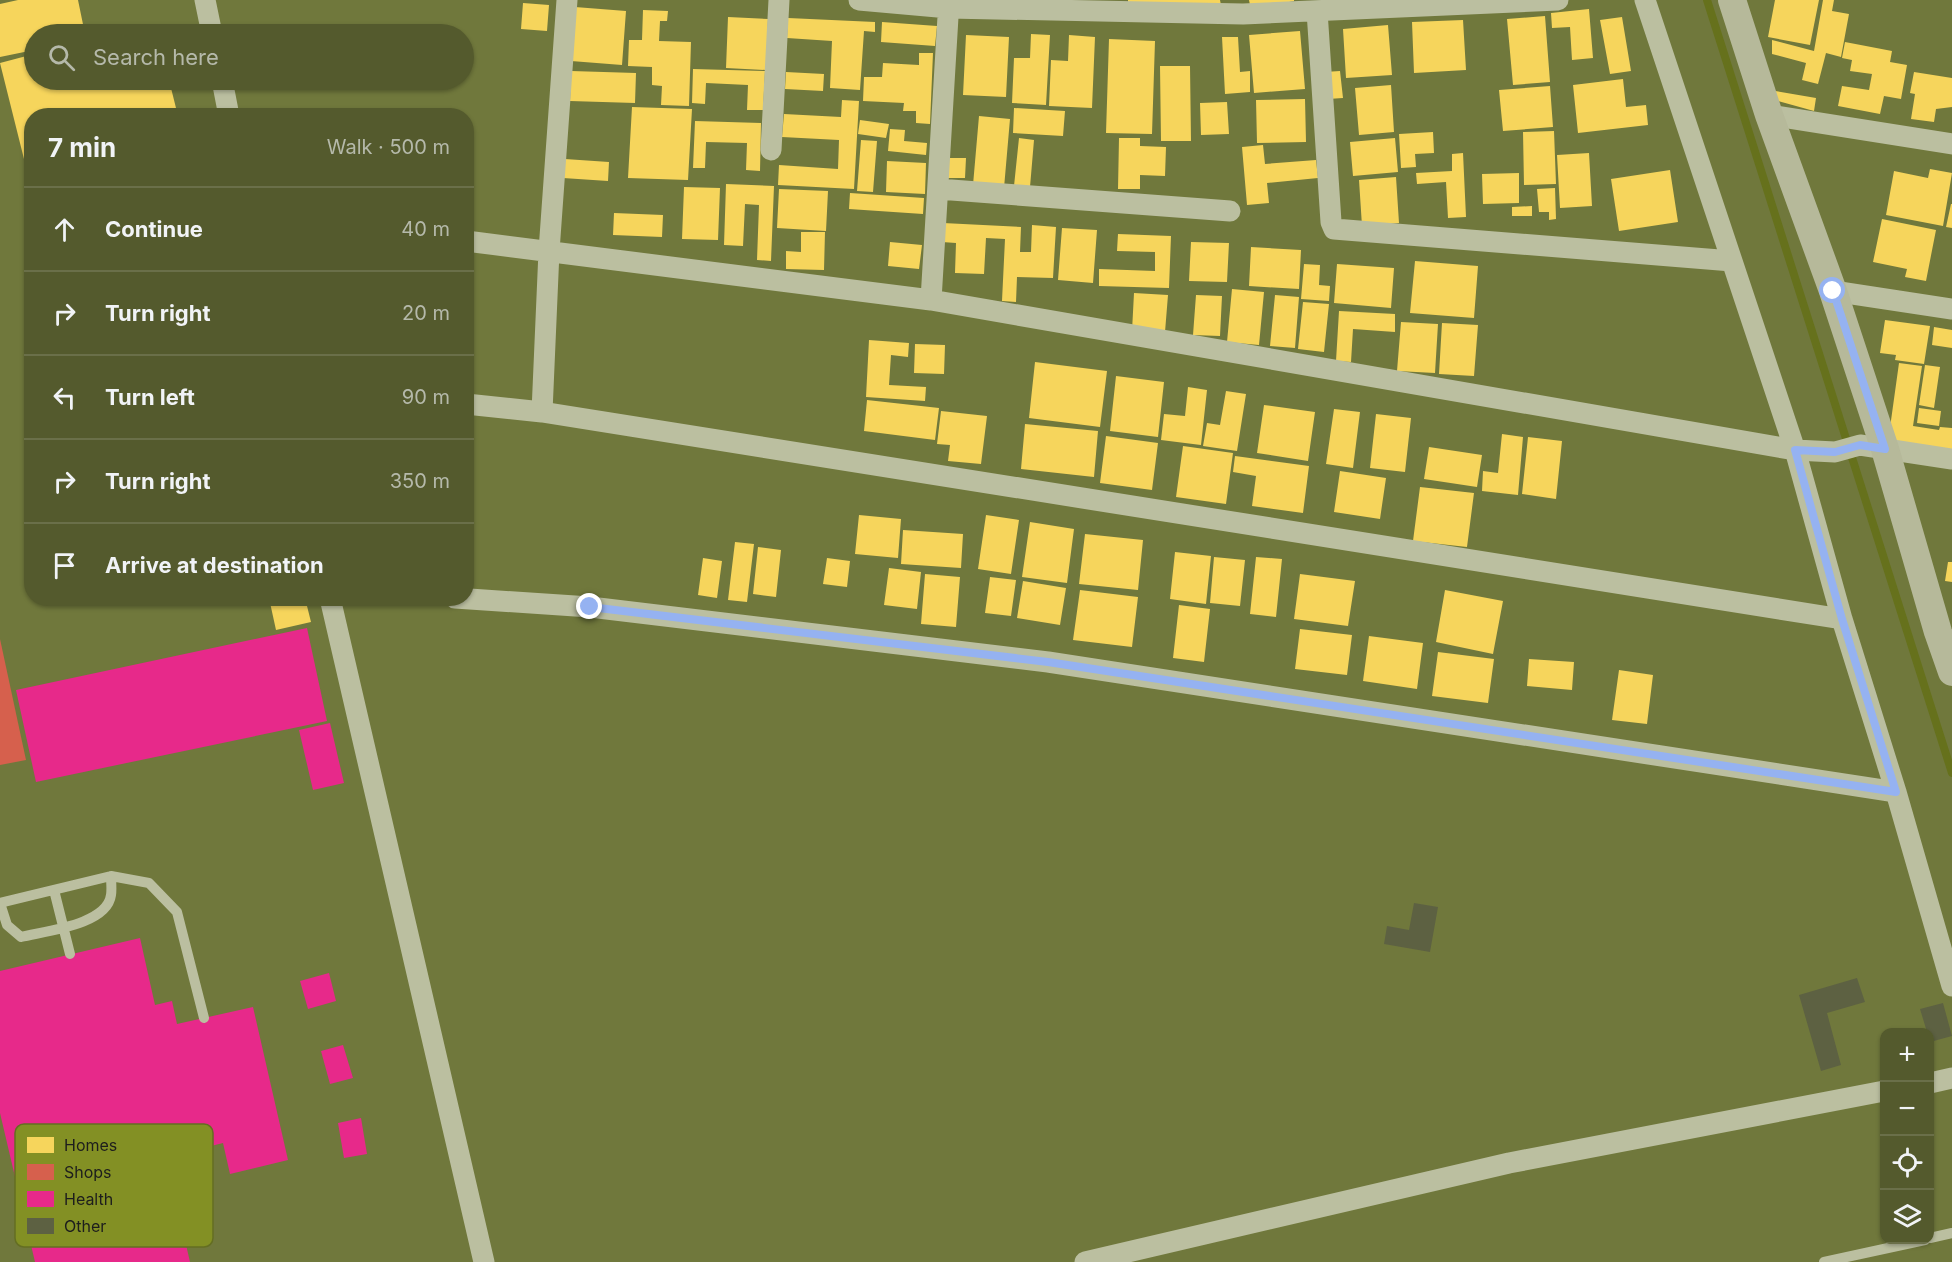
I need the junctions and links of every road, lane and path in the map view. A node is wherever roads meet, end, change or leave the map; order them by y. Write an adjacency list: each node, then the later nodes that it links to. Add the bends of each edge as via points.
1 (205, 0): 12 (street)
2 (567, 0): 21 (street)
3 (779, 0): 17 (street)
4 (859, 0): 9 (street)
5 (1558, 0): 8 (street)
6 (1646, 0): 22 (street)
7 (1732, 0): 15 (street)
8 (1421, 3): 11 (street)
9 (949, 4): 10 (street); 18 (street)
10 (1241, 7): 11 (street)
11 (1317, 11): 22 (street, via 1334,229)
12 (210, 24)
13 (224, 90): 14 (street)
14 (227, 108)
15 (1769, 115): 16 (street); 23 (street)
16 (1952, 144)
17 (771, 150)
18 (938, 189): 19 (street); 24 (street)
19 (1230, 212)
20 (474, 242): 21 (street)
21 (549, 251): 24 (street); 27 (street)
22 (1732, 261): 29 (street)
23 (1833, 291): 25 (street); 28 (street)
24 (931, 300): 29 (street)
25 (1952, 309)
26 (474, 405): 27 (street)
27 (542, 412): 33 (street)
28 (1872, 447): 29 (street, via 1835,452); 30 (street); 34 (street)
29 (1795, 450): 33 (street)
30 (1952, 459)
31 (474, 599): 36 (street, via 590,607 1048,662)
32 (332, 606): 50 (street)
33 (1842, 619): 36 (street)
34 (1945, 633): 35 (street)
35 (1952, 672)
36 (1896, 792): 42 (street)
37 (111, 876): 38 (lane); 40 (lane, via 111,896 105,908 87,921); 43 (lane, via 149,883 177,912)
38 (54, 890): 39 (lane); 40 (lane)
39 (0, 903): 40 (lane, via 7,925 21,937)
40 (63, 927): 41 (lane)
41 (70, 954)
42 (1952, 986)
43 (204, 1018)
44 (1952, 1078): 45 (street)
45 (1934, 1082)
46 (1880, 1092): 51 (street, via 1509,1163)
47 (1952, 1233): 48 (lane)
48 (1934, 1237)
49 (1903, 1244): 52 (lane)
50 (484, 1262)
51 (1085, 1262)
52 (1824, 1262)

